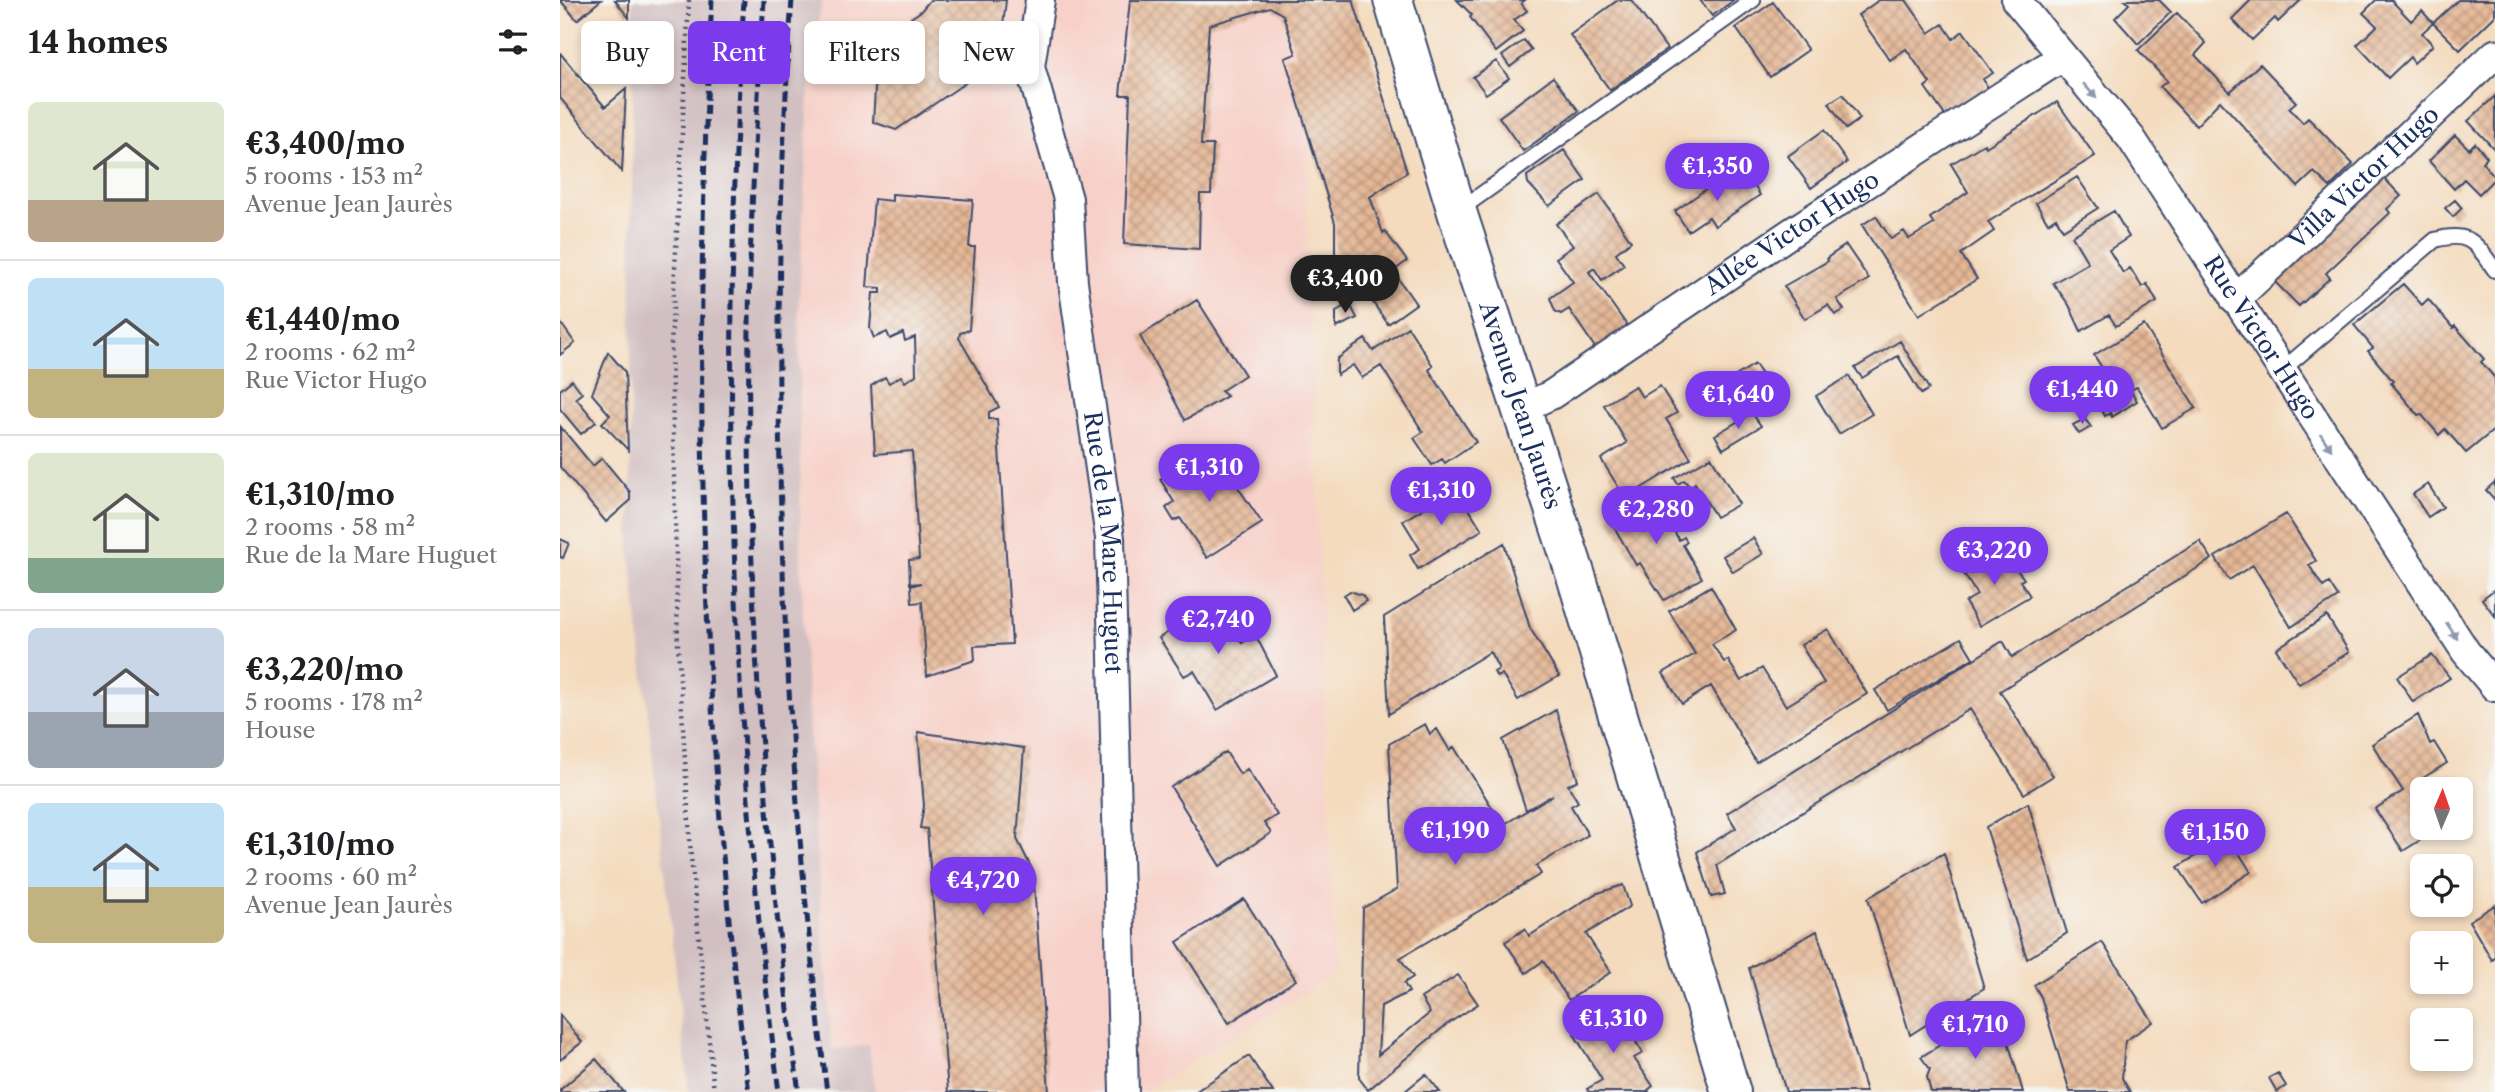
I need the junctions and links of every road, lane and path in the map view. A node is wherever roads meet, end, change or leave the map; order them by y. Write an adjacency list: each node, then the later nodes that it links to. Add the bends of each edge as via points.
1 (689, 0): 14 (path, via 671,346 678,646 691,857)
2 (1040, 0): 15 (street, Rue de la Mare Huguet, via 1030,67 1068,199 1073,282 1110,538)
3 (1393, 0): 8 (main road, Avenue Jean Jaurès)
4 (1753, 0): 8 (lane)
5 (2016, 0): 7 (street, Rue Victor Hugo)
6 (2495, 54): 10 (street, Villa Victor Hugo)
7 (2062, 57): 10 (street, Rue Victor Hugo, one-way to 10, via 2131,138); 12 (street, Allée Victor Hugo, via 1551,395)
8 (1457, 212): 12 (main road, Avenue Jean Jaurès)
9 (2495, 270): 11 (lane, via 2474,242 2455,234 2435,240)
10 (2235, 300): 11 (street, Rue Victor Hugo)
11 (2281, 371): 13 (street, Rue Victor Hugo, one-way to 13, via 2466,652)
12 (1522, 408): 16 (main road, Avenue Jean Jaurès)
13 (2495, 687)
14 (714, 1092)
15 (1124, 1092)
16 (1731, 1092)

